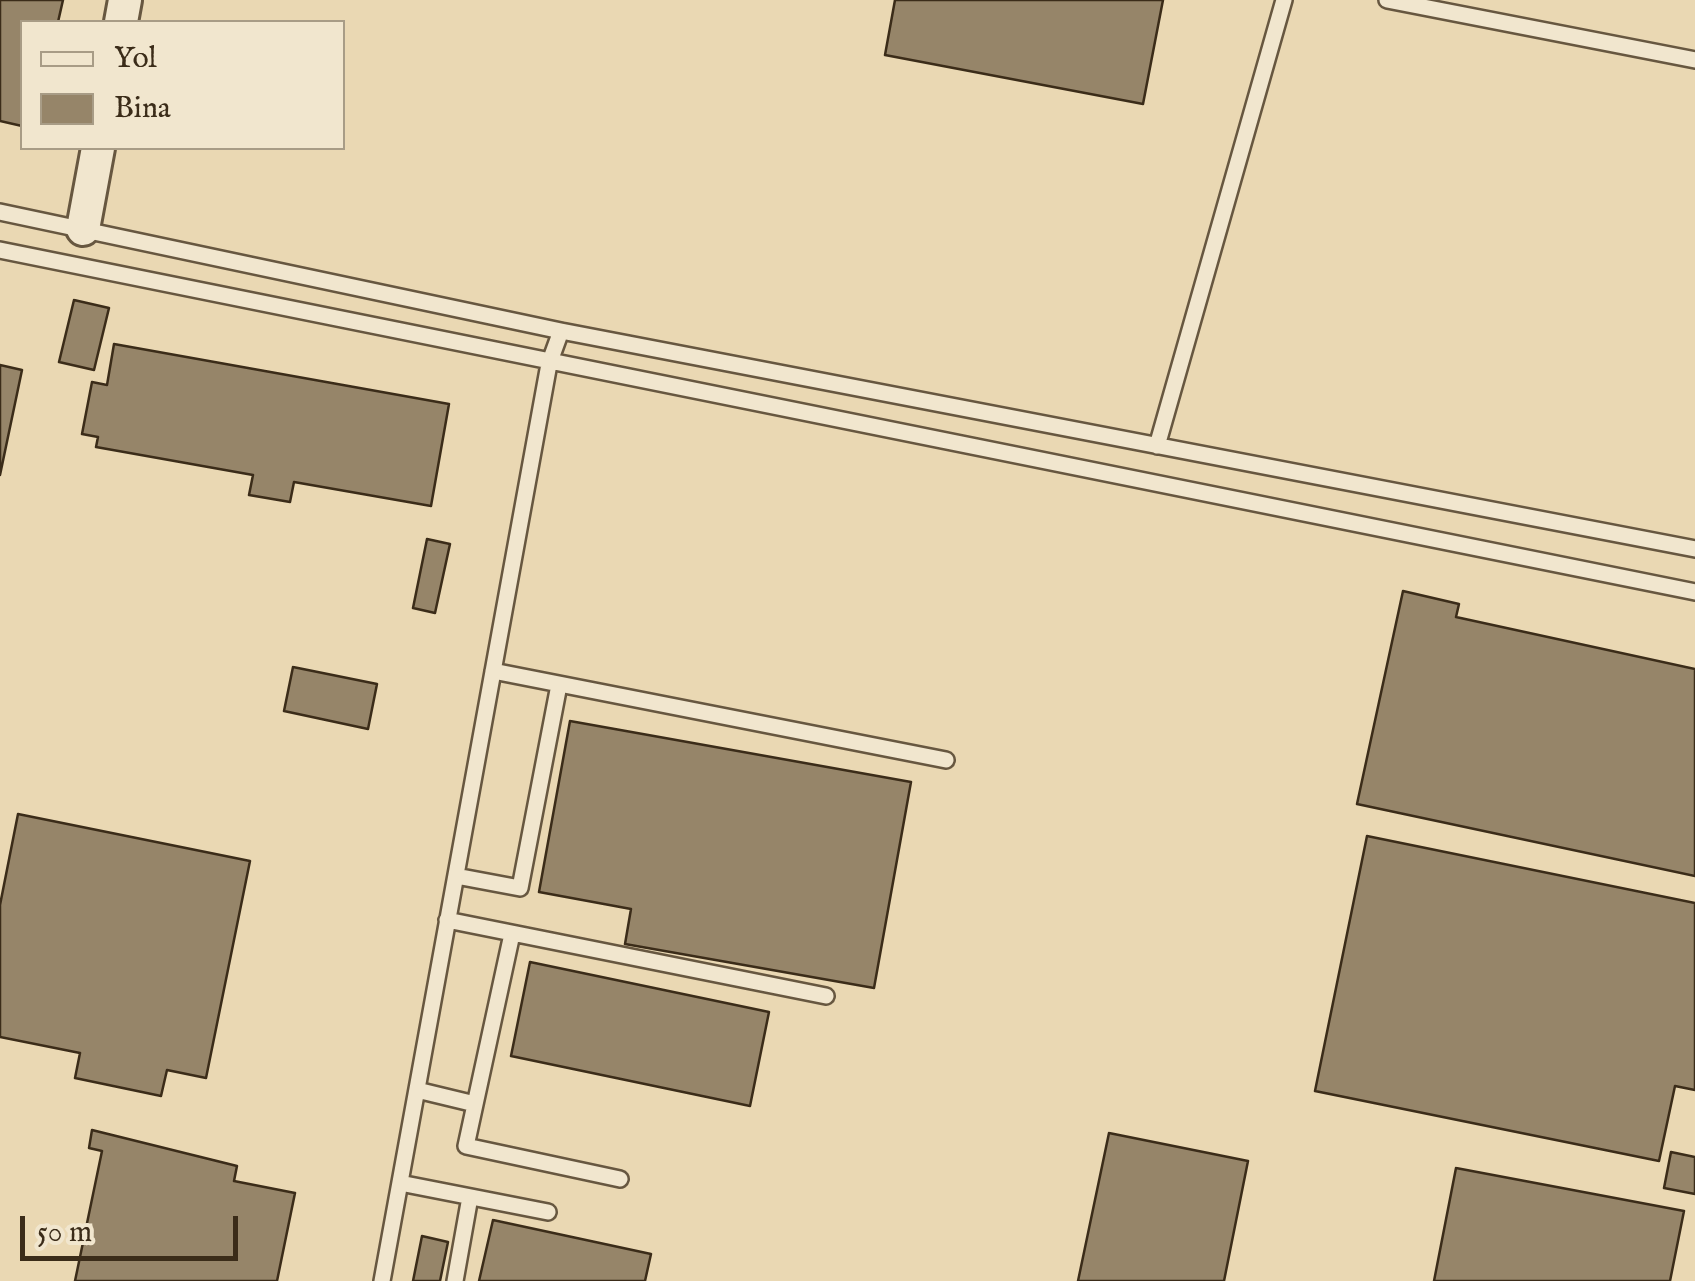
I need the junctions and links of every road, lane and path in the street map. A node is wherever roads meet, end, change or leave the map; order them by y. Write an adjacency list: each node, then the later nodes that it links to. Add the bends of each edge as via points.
1 (1284, 0): 10 (lane)
2 (1387, 0): 3 (lane)
3 (1695, 60)
4 (98, 150): 6 (street)
5 (0, 212): 6 (lane)
6 (83, 229): 8 (lane)
7 (0, 250): 9 (lane)
8 (561, 331): 9 (lane); 10 (lane)
9 (549, 364): 12 (lane); 13 (lane)
10 (1157, 446): 11 (lane)
11 (1695, 549)
12 (1695, 592)
13 (493, 671): 14 (lane); 16 (lane)
14 (558, 684): 15 (lane); 16 (lane, via 520,888)
15 (946, 760)
16 (456, 876): 17 (lane)
17 (448, 920): 18 (lane); 20 (lane)
18 (512, 934): 19 (lane); 21 (lane)
19 (826, 996)
20 (417, 1090): 21 (lane); 23 (lane)
21 (475, 1104): 22 (lane, via 466,1146)
22 (620, 1179)
23 (400, 1183): 24 (lane); 26 (lane)
24 (470, 1197): 25 (lane); 27 (lane)
25 (548, 1212)
26 (382, 1281)
27 (454, 1281)

